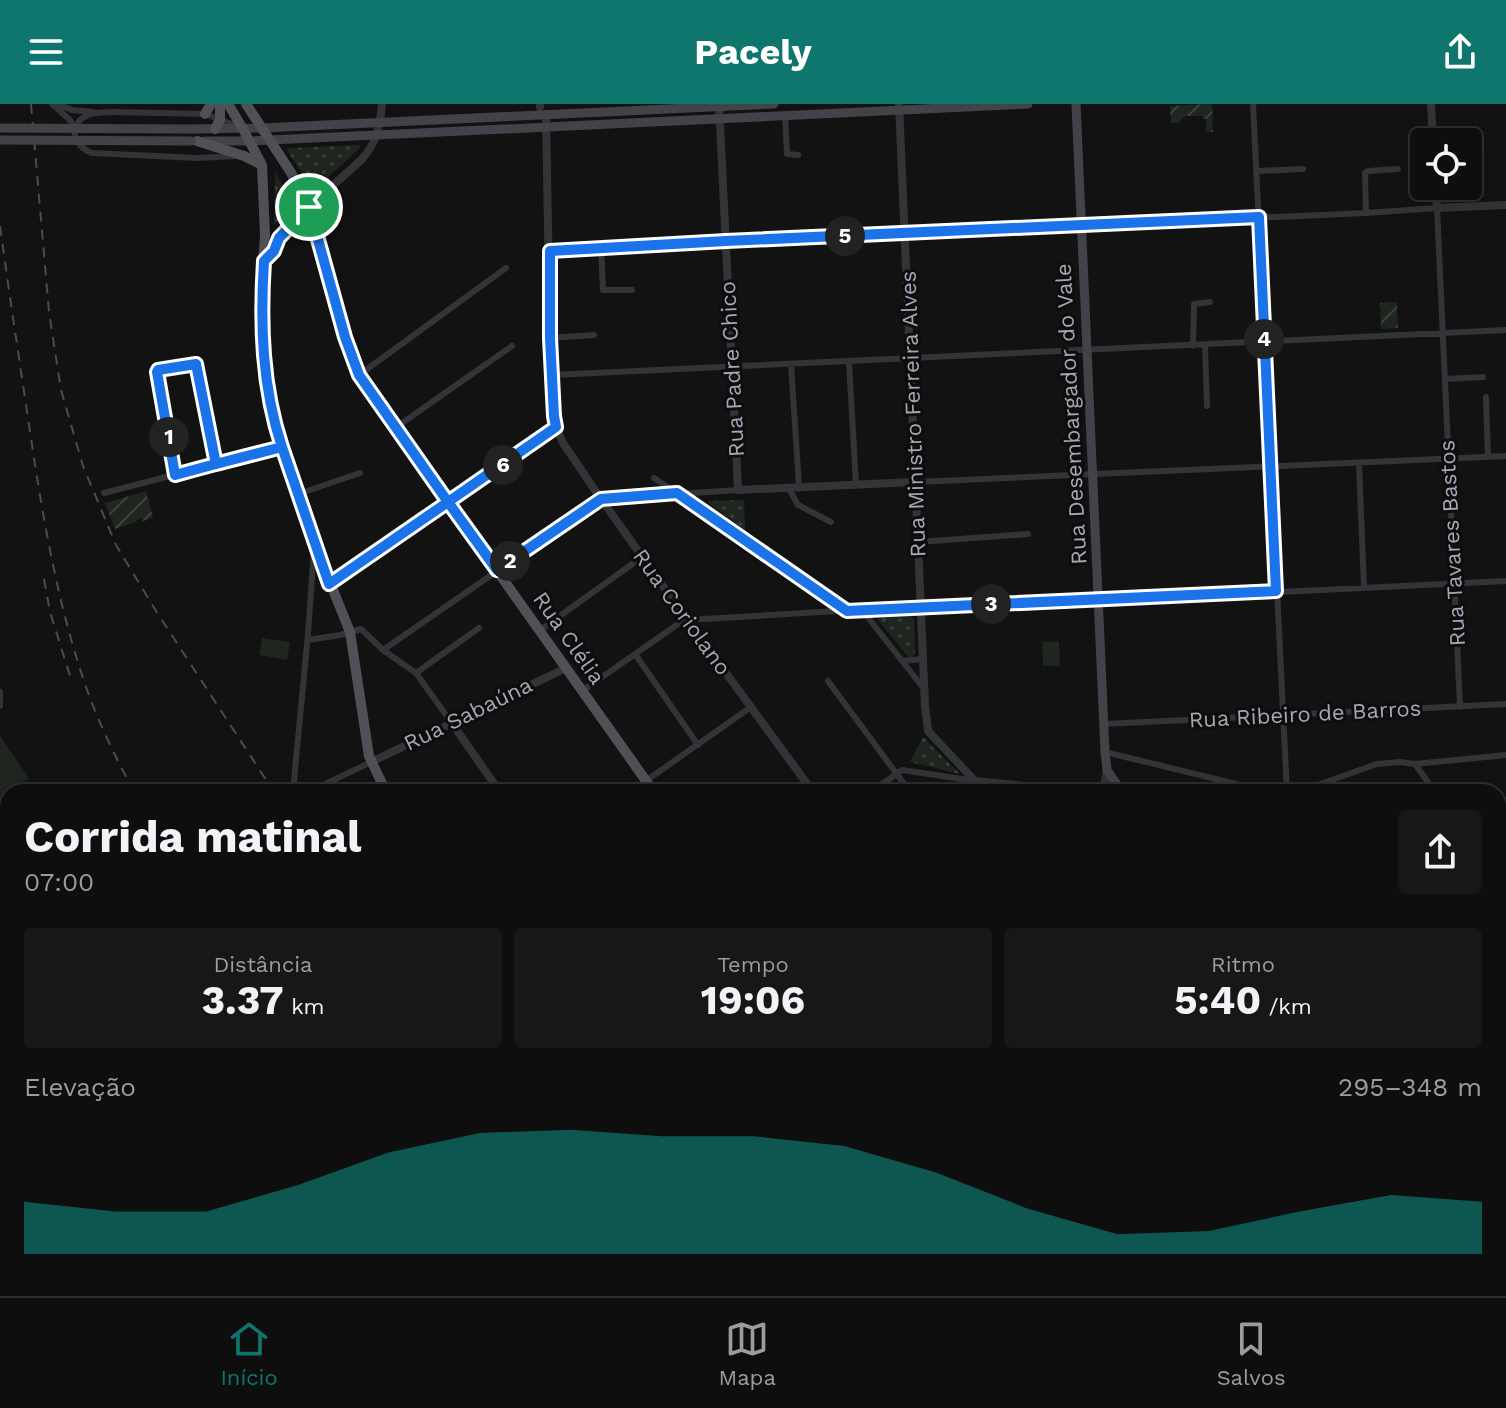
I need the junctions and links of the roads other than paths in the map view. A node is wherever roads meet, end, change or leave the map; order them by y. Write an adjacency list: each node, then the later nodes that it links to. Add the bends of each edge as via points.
1 (55, 104): 15 (street); 24 (street)
2 (220, 104): 19 (main road)
3 (228, 104): 25 (main road)
4 (246, 104): 22 (main road, Rua Clélia)
5 (382, 104): 18 (street)
6 (774, 104): 11 (main road)
7 (1028, 104): 12 (main road)
8 (1076, 104): 43 (main road, Rua Desembargador do Vale)
9 (1253, 104): 36 (street)
10 (1431, 104): 23 (street)
11 (720, 106): 14 (main road); 17 (street, Rua Padre Chico)
12 (899, 106): 16 (main road); 44 (street, Rua Ministro Ferreira Alves)
13 (208, 109): 15 (street); 19 (street)
14 (542, 109): 18 (main road); 20 (street)
15 (100, 113): 24 (street, via 85,116)
16 (785, 116): 17 (main road); 31 (street, via 787,154)
17 (720, 119): 20 (main road); 45 (street, Rua Padre Chico)
18 (380, 122): 22 (main road); 26 (street)
19 (217, 124): 21 (main road, bridge, via 192,129); 25 (main road)
20 (547, 127): 26 (main road); 47 (street)
21 (0, 128)
22 (262, 128): 25 (main road); 28 (main road, Rua Clélia)
23 (1432, 128)
24 (75, 129): 32 (street, via 77,143 92,153)
25 (243, 129): 30 (main road)
26 (377, 135): 28 (main road); 39 (street, via 362,159)
27 (0, 140): 29 (main road, bridge)
28 (270, 140): 30 (main road); 39 (main road, Rua Clélia)
29 (194, 141): 30 (main road); 32 (main road)
30 (249, 141): 33 (main road)
31 (798, 155)
32 (241, 156): 33 (main road)
33 (262, 165): 48 (main road)
34 (1303, 169): 36 (street)
35 (1398, 169): 41 (street, via 1365,173)
36 (1256, 171): 42 (street)
37 (1436, 200): 40 (street, Rua Tavares Bastos)
38 (1506, 205): 40 (street)
39 (309, 207): 48 (street); 65 (main road, Rua Clélia)
40 (1437, 208): 41 (street); 53 (street, Rua Tavares Bastos)
41 (1366, 213): 42 (street)
42 (1259, 217): 43 (street); 56 (street)
43 (1081, 225): 44 (street); 60 (main road, Rua Desembargador do Vale)
44 (905, 233): 45 (street); 61 (street, Rua Ministro Ferreira Alves)
45 (726, 241): 46 (street); 64 (street, Rua Padre Chico)
46 (601, 247): 47 (street); 50 (street, via 603,290)
47 (550, 251): 55 (street)
48 (264, 261): 73 (main road, via 263,353)
49 (506, 268): 65 (street)
50 (632, 290)
51 (1210, 302): 59 (street, via 1193,306)
52 (1506, 330): 53 (street)
53 (1442, 334): 56 (street); 68 (street, Rua Tavares Bastos)
54 (594, 335): 55 (street)
55 (550, 338): 66 (street)
56 (1264, 342): 57 (street); 79 (street)
57 (1205, 345): 59 (street); 70 (street)
58 (512, 346): 72 (street)
59 (1193, 346): 60 (street)
60 (1086, 350): 61 (street); 82 (main road, Rua Desembargador do Vale)
61 (910, 359): 62 (street); 84 (street, Rua Ministro Ferreira Alves)
62 (849, 362): 63 (street); 85 (street)
63 (791, 364): 64 (street); 86 (street)
64 (731, 367): 66 (street); 88 (street, Rua Padre Chico)
65 (359, 375): 72 (main road, Rua Clélia)
66 (552, 375): 71 (street)
67 (1483, 377): 68 (street)
68 (1445, 379): 76 (street, Rua Tavares Bastos)
69 (1486, 397): 75 (street)
70 (1207, 406)
71 (556, 427): 93 (street, Rua Coriolano); 94 (street)
72 (395, 428): 94 (main road, Rua Clélia)
73 (282, 447): 78 (street); 92 (main road)
74 (1506, 456): 75 (street)
75 (1488, 457): 76 (street)
76 (1448, 459): 77 (street); 104 (street, Rua Tavares Bastos)
77 (1359, 463): 79 (street); 106 (street)
78 (216, 464): 81 (street); 81 (street, via 196,364 157,371)
79 (1270, 467): 82 (street); 107 (street)
80 (360, 473): 92 (street)
81 (175, 475): 89 (street)
82 (1092, 475): 84 (street); 109 (main road, Rua Desembargador do Vale)
83 (654, 478): 90 (street)
84 (915, 482): 85 (street); 99 (street, Rua Ministro Ferreira Alves)
85 (856, 484): 86 (street)
86 (800, 486): 87 (street); 96 (street)
87 (788, 487): 88 (street); 96 (street)
88 (738, 490): 91 (street)
89 (104, 493)
90 (677, 493): 91 (street); 93 (street); 95 (street)
91 (690, 493): 95 (street)
92 (298, 494): 100 (main road)
93 (601, 499): 101 (street, Rua Coriolano); 102 (street)
94 (448, 502): 102 (main road, Rua Clélia); 105 (street)
95 (695, 506): 108 (street)
96 (803, 507): 97 (street)
97 (831, 522)
98 (1028, 534): 99 (street)
99 (918, 542): 110 (street, Rua Ministro Ferreira Alves)
100 (315, 545): 105 (main road); 118 (street)
101 (642, 557): 114 (street, Rua Coriolano); 116 (street)
102 (497, 570): 116 (main road, Rua Clélia); 119 (street)
103 (1506, 581): 104 (street)
104 (1454, 582): 106 (street); 132 (street, Rua Tavares Bastos)
105 (329, 584): 117 (main road)
106 (1364, 587): 107 (street)
107 (1276, 591): 109 (street); 133 (street)
108 (822, 594): 112 (street); 113 (street)
109 (1098, 600): 110 (street); 135 (main road, Rua Desembargador do Vale)
110 (921, 606): 111 (street); 121 (street, Rua Ministro Ferreira Alves)
111 (862, 610): 112 (street); 122 (street)
112 (847, 611): 113 (street)
113 (827, 613): 114 (street)
114 (687, 620): 120 (street); 131 (street, Rua Coriolano)
115 (479, 628): 124 (street)
116 (539, 631): 123 (main road, Rua Clélia)
117 (350, 632): 118 (street); 119 (street, via 361,629); 139 (main road)
118 (308, 640): 145 (street)
119 (383, 650): 124 (street)
120 (635, 654): 127 (street); 136 (street)
121 (923, 659): 122 (street); 126 (street, Rua Ministro Ferreira Alves)
122 (902, 661): 126 (street)
123 (566, 668): 127 (main road, Rua Clélia); 134 (street, Rua Sabaúna)
124 (416, 673): 134 (street)
125 (828, 681): 142 (street)
126 (925, 690): 144 (street, Rua Ministro Ferreira Alves, via 931,736)
127 (582, 691): 143 (main road, Rua Clélia)
128 (0, 692): 130 (street)
129 (1506, 704): 132 (street, Rua Ribeiro de Barros)
130 (0, 706)
131 (751, 707): 136 (street); 151 (street, Rua Coriolano)
132 (1460, 707): 133 (street, Rua Ribeiro de Barros)
133 (1282, 716): 135 (street, Rua Ribeiro de Barros); 158 (street)
134 (451, 722): 139 (street, Rua Sabaúna); 148 (street)
135 (1104, 724): 137 (main road, Rua Desembargador do Vale)
136 (698, 745): 143 (street)
137 (1105, 752): 141 (main road, Rua Desembargador do Vale); 157 (street)
138 (1506, 755): 140 (street)
139 (371, 762): 146 (street); 147 (main road)
140 (1415, 764): 159 (street, via 1377,764); 160 (street)
141 (1107, 770): 155 (street); 156 (main road)
142 (896, 774): 144 (street, via 902,770); 152 (street); 153 (street)
143 (646, 781): 149 (street); 150 (main road, Rua Clélia)
144 (975, 781): 154 (street)
145 (294, 784)
146 (326, 784)
147 (382, 784)
148 (494, 784)
149 (642, 784)
150 (648, 784)
151 (807, 784)
152 (882, 784)
153 (904, 784)
154 (1004, 784)
155 (1104, 784)
156 (1117, 784)
157 (1236, 784)
158 (1286, 784)
159 (1321, 784)
160 (1429, 784)

